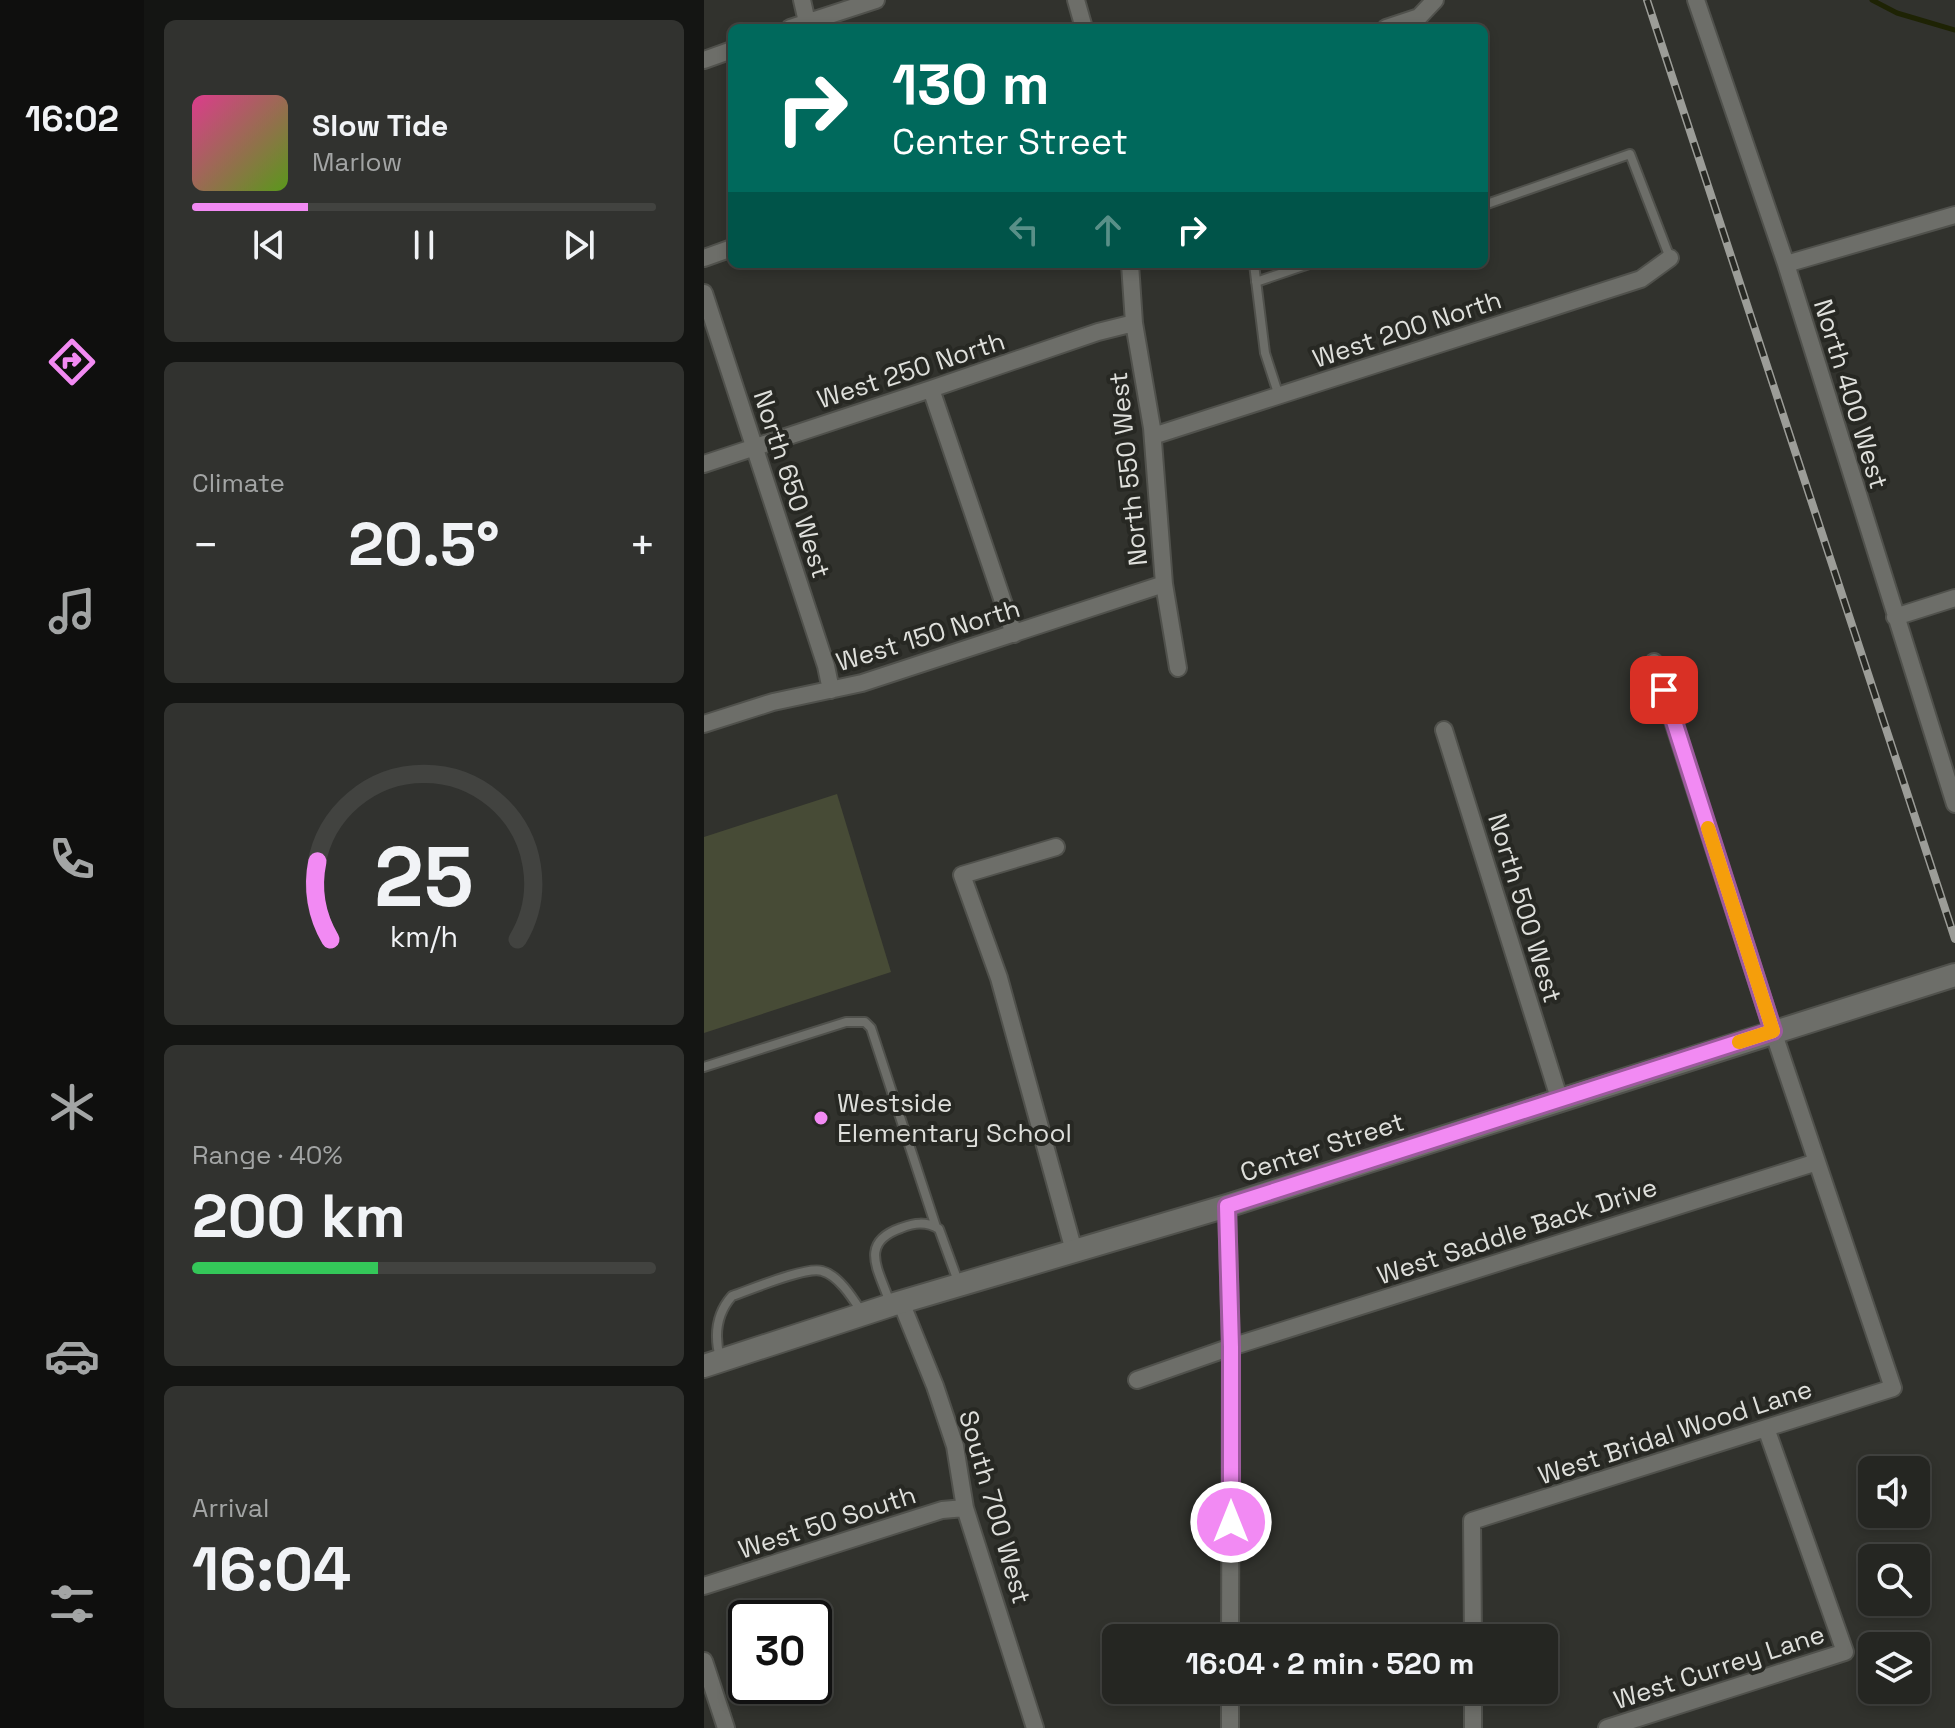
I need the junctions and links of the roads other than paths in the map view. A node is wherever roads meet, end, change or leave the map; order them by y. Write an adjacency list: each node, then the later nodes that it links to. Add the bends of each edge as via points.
1 (802, 0): 6 (street)
2 (876, 0): 6 (street)
3 (1076, 0): 8 (street)
4 (1435, 0): 9 (street, via 1419,17)
5 (1696, 0): 17 (street, North 400 West)
6 (807, 22): 7 (street)
7 (801, 24)
8 (1083, 24)
9 (1398, 24)
10 (728, 51): 11 (street)
11 (704, 60)
12 (1488, 204): 16 (lane, via 1630,154)
13 (1955, 215): 17 (street)
14 (728, 249): 15 (street)
15 (704, 258)
16 (1670, 258): 25 (street, West 200 North, via 1641,279)
17 (1786, 264): 31 (street, North 400 West)
18 (1130, 268): 23 (street, North 550 West)
19 (1254, 268): 21 (lane)
20 (1297, 268): 21 (lane)
21 (1256, 282): 25 (lane, via 1265,353)
22 (704, 293): 27 (street, North 650 West)
23 (1134, 323): 24 (street, West 250 North); 26 (street, North 550 West)
24 (931, 389): 27 (street, West 250 North); 32 (street)
25 (1279, 396): 26 (street, West 200 North)
26 (1153, 436): 29 (street, North 550 West)
27 (754, 447): 28 (street, West 250 North); 35 (street, North 650 West)
28 (704, 464)
29 (1164, 584): 32 (street, West 150 North); 34 (street, North 550 West)
30 (1955, 598): 31 (street)
31 (1895, 617): 38 (street, North 400 West)
32 (1014, 634): 35 (street, West 150 North)
33 (1654, 662): 41 (street)
34 (1178, 668)
35 (831, 690): 36 (street, West 150 North)
36 (704, 724)
37 (1444, 730): 43 (street, North 500 West)
38 (1955, 804)
39 (1056, 847): 47 (street, via 962,875 999,978)
40 (1955, 975): 41 (street, Center Street)
41 (1773, 1031): 43 (street, Center Street); 44 (street)
42 (704, 1067): 46 (lane, via 846,1022 865,1022)
43 (1560, 1101): 45 (street, Center Street)
44 (1817, 1162): 51 (street, West Saddle Back Drive); 54 (street, West Bridal Wood Lane, via 1893,1388)
45 (1227, 1206): 47 (street, Center Street); 51 (street)
46 (936, 1227): 48 (lane); 49 (lane, via 915,1224 878,1241 875,1257)
47 (1074, 1251): 48 (street, Center Street)
48 (960, 1285): 49 (street, Center Street)
49 (896, 1304): 50 (street, Center Street); 55 (street, South 700 West, via 935,1386 955,1446)
50 (864, 1315): 52 (street, Center Street); 52 (lane, via 827,1272 808,1271 732,1296 715,1335)
51 (1231, 1347): 53 (street, West Saddle Back Drive); 57 (street)
52 (712, 1363)
53 (1137, 1380)
54 (1766, 1428): 58 (street, West Bridal Wood Lane, via 1472,1521); 67 (street, West Currey Lane, via 1845,1652)
55 (965, 1508): 56 (street, West 50 South, via 942,1510); 64 (street, South 700 West)
56 (704, 1586)
57 (1230, 1624)
58 (1473, 1624)
59 (704, 1661): 63 (street)
60 (1230, 1704): 65 (street)
61 (1473, 1704): 66 (street)
62 (704, 1719): 63 (street)
63 (723, 1721)
64 (1035, 1728)
65 (1230, 1728)
66 (1473, 1728)
67 (1607, 1728)

